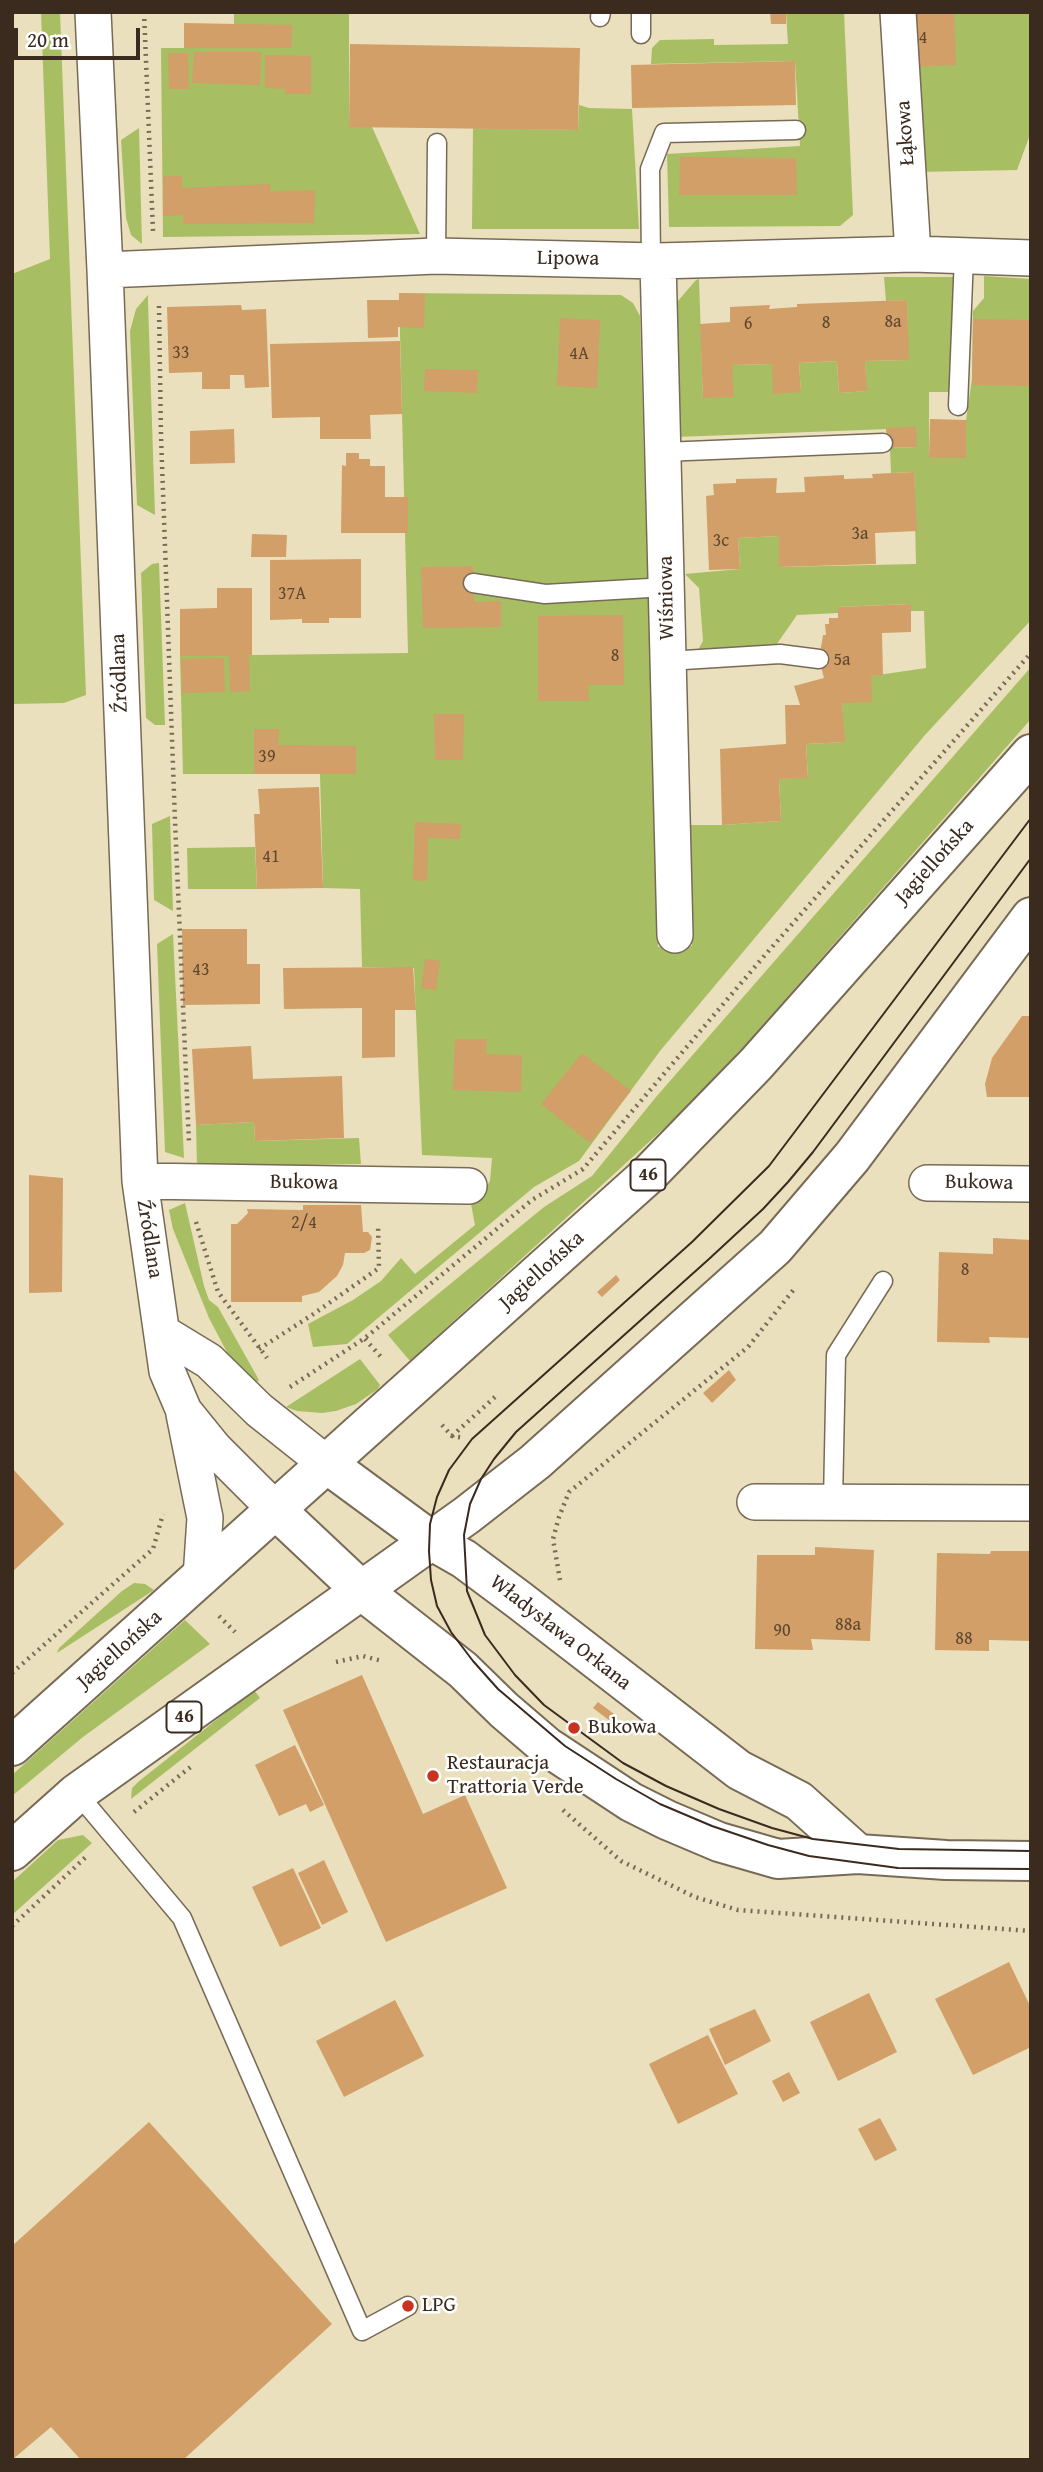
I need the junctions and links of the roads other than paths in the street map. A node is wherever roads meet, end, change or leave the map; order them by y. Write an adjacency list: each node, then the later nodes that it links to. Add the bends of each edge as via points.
1 (93, 12): 12 (street, Źródlana)
2 (642, 12): 4 (lane)
3 (898, 12): 7 (street, Łąkowa)
4 (641, 34)
5 (796, 130): 11 (lane, via 664,133 650,169)
6 (437, 143): 8 (lane)
7 (913, 254): 9 (street, Lipowa); 11 (street, Lipowa)
8 (436, 256): 11 (street, Lipowa); 12 (street, Lipowa)
9 (964, 256): 10 (street, Lipowa); 13 (lane)
10 (1031, 258)
11 (654, 261): 15 (street, Wiśniowa)
12 (105, 270): 23 (street, Źródlana)
13 (958, 407)
14 (883, 443): 15 (lane)
15 (663, 452): 17 (street, Wiśniowa)
16 (473, 583): 17 (lane, via 545,594)
17 (667, 587): 19 (street, Wiśniowa)
18 (819, 659): 19 (lane, via 780,654)
19 (668, 661): 22 (street, Wiśniowa)
20 (1031, 754): 30 (main road, Jagiellońska / 46, via 756,1064 649,1174)
21 (1031, 917): 35 (main road, 46, via 852,1157 775,1247 536,1462)
22 (675, 935)
23 (140, 1181): 26 (street, Bukowa); 28 (street, Źródlana)
24 (927, 1183): 25 (street, Bukowa)
25 (1031, 1184)
26 (469, 1186)
27 (883, 1281): 32 (lane, via 836,1354)
28 (163, 1333): 29 (street, Źródlana, via 167,1371); 30 (street, via 209,1361 259,1410)
29 (184, 1411): 34 (street, Źródlana); 36 (street, Źródlana, via 205,1518)
30 (327, 1464): 34 (main road, Jagiellońska / 46); 35 (main road, Władysława Orkana)
31 (755, 1502): 32 (street)
32 (833, 1502): 33 (street)
33 (1031, 1503)
34 (276, 1510): 36 (main road, Jagiellońska / 46); 37 (main road)
35 (429, 1539): 37 (main road, 46); 41 (main road, Władysława Orkana, via 520,1600 739,1770 799,1801)
36 (201, 1578): 38 (main road, Jagiellońska / 46)
37 (361, 1590): 39 (main road, 46); 41 (main road, via 463,1670 546,1746 631,1802 719,1842 778,1859)
38 (12, 1746)
39 (77, 1793): 40 (main road, 46); 43 (lane, via 182,1918 362,2331)
40 (12, 1851)
41 (858, 1854): 42 (main road)
42 (1031, 1861)
43 (408, 2306)

